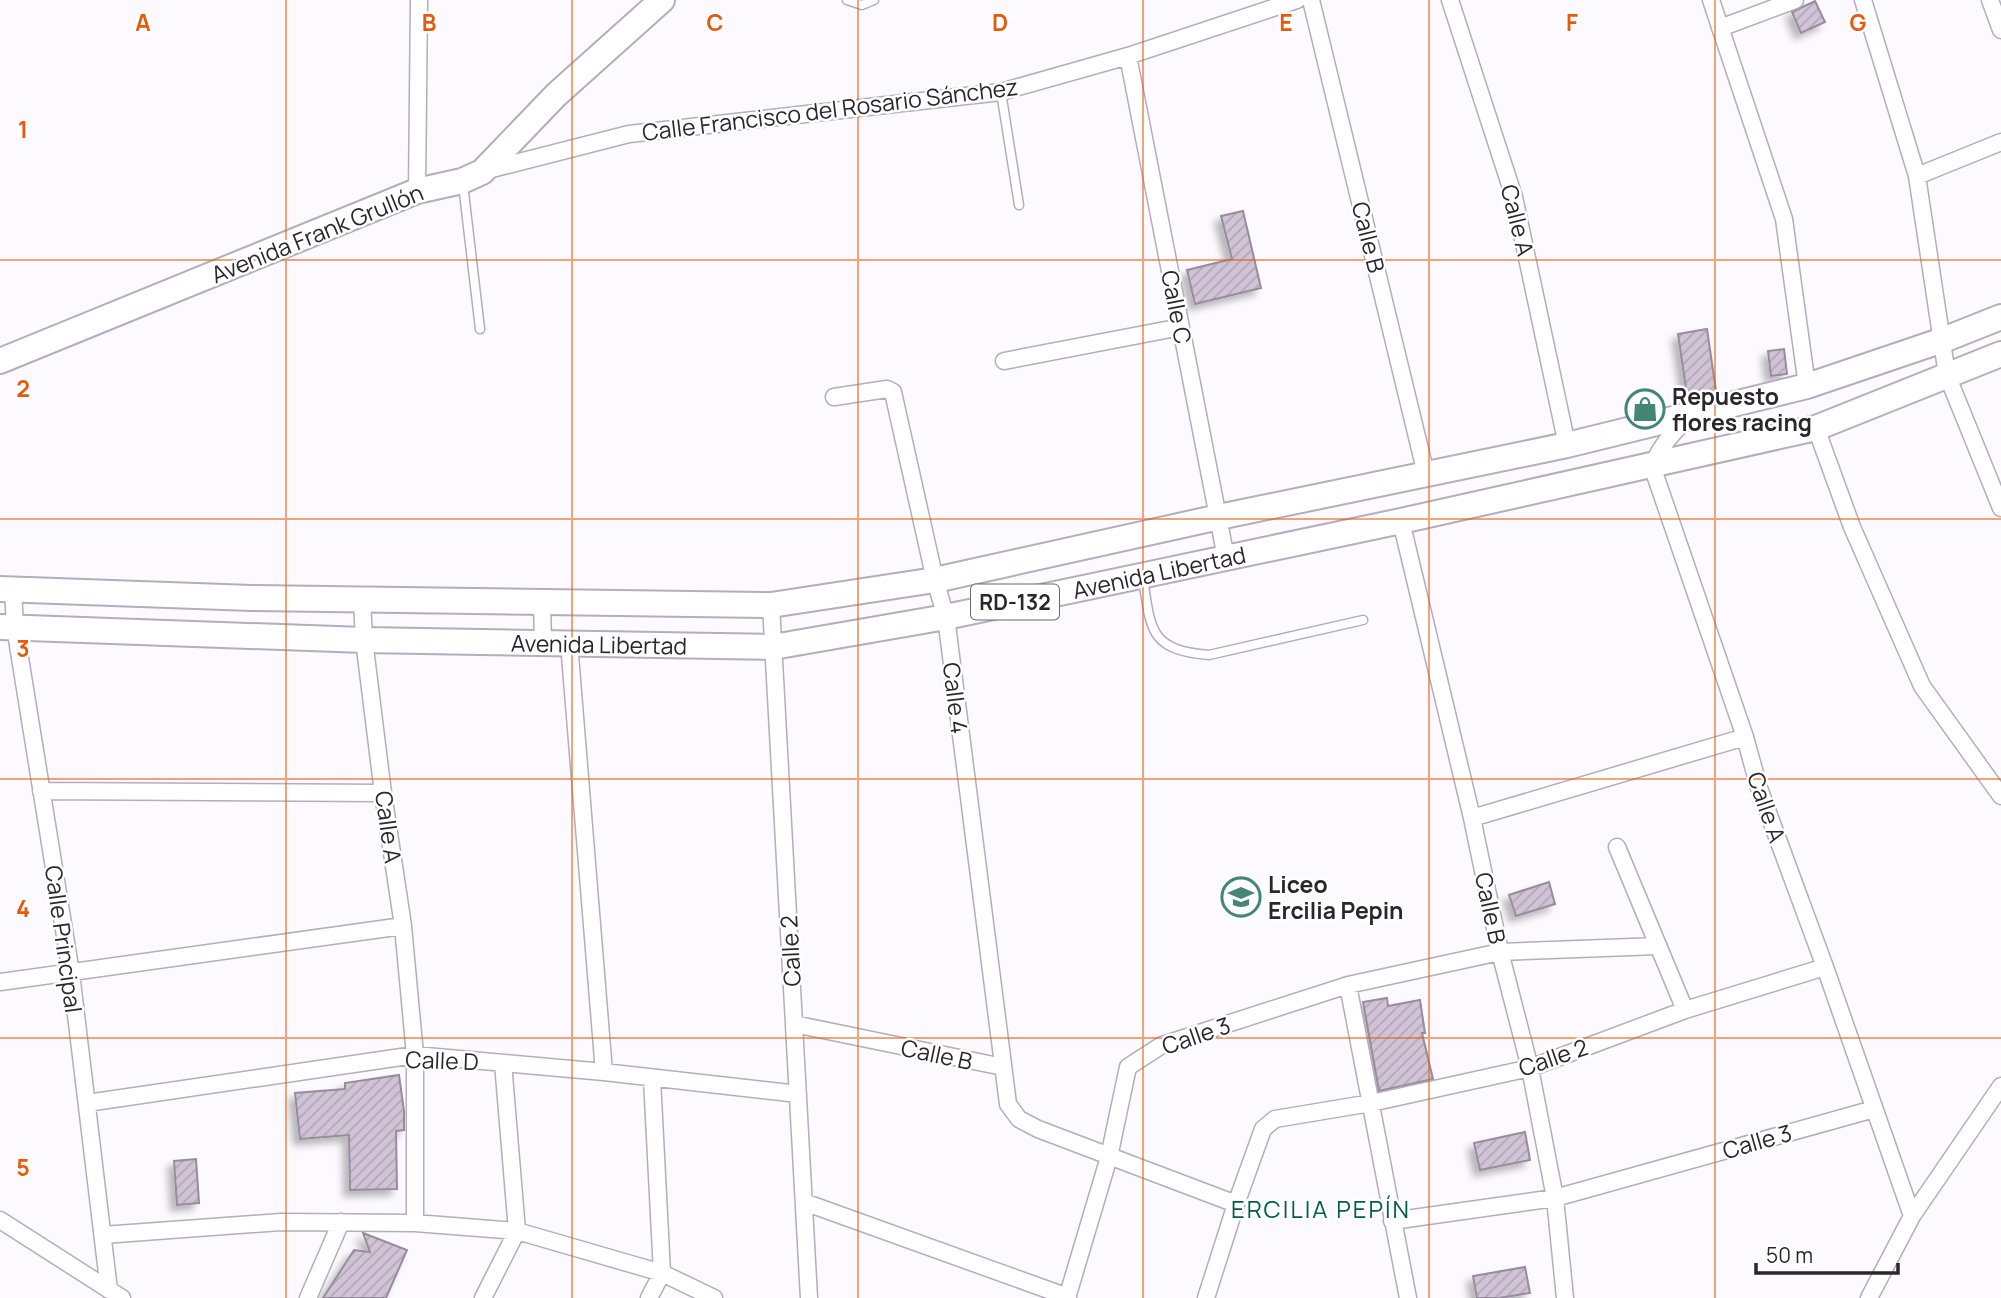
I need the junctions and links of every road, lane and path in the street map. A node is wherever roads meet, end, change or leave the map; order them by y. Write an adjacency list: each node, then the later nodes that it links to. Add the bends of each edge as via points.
1 (419, 0): 20 (street)
2 (847, 0): 3 (lane, via 862,5)
3 (874, 0)
4 (1297, 0): 12 (street, Calle Francisco del Rosario Sánchez)
5 (1311, 0): 36 (street, Calle B)
6 (1450, 0): 34 (street, Calle A, via 1514,197)
7 (1711, 0): 13 (street)
8 (1795, 0): 13 (street)
9 (1863, 0): 18 (street)
10 (1990, 0): 14 (street)
11 (651, 4): 19 (main road)
12 (1257, 6): 15 (street, Calle Francisco del Rosario Sánchez)
13 (1720, 28): 30 (street, via 1784,219)
14 (2001, 30)
15 (1128, 56): 16 (street, Calle Francisco del Rosario Sánchez); 23 (street, Calle C)
16 (1001, 92): 19 (street, Calle Francisco del Rosario Sánchez, via 629,134); 21 (lane)
17 (2001, 142): 18 (street)
18 (1917, 176): 25 (street)
19 (472, 177): 20 (main road, Avenida Frank Grullón); 24 (lane)
20 (417, 191): 27 (main road, Avenida Frank Grullón)
21 (1019, 205)
22 (2001, 317): 25 (main road, Avenida Libertad / RD-132)
23 (1181, 327): 28 (street); 38 (street, Calle C)
24 (480, 329)
25 (1943, 340): 29 (street); 30 (main road, Avenida Libertad / RD-132)
26 (2001, 354): 29 (main road, Avenida Libertad / RD-132)
27 (0, 361)
28 (1004, 361)
29 (1947, 375): 33 (main road, Avenida Libertad / RD-132); 37 (street)
30 (1807, 386): 32 (main road, Avenida Libertad / RD-132)
31 (834, 397): 42 (street, Calle 4, via 887,389 893,393)
32 (1699, 413): 34 (main road, Avenida Libertad / RD-132); 35 (street, via 1670,435)
33 (1816, 428): 35 (main road, Avenida Libertad / RD-132); 57 (street, via 1852,527 1922,685)
34 (1567, 445): 36 (main road, Avenida Libertad / RD-132)
35 (1652, 466): 39 (main road, Avenida Libertad / RD-132); 54 (street, Calle A)
36 (1426, 474): 38 (main road, Avenida Libertad / RD-132)
37 (2001, 508)
38 (1219, 517): 40 (street, Calle C); 42 (main road, Avenida Libertad / RD-132)
39 (1401, 522): 40 (main road, Avenida Libertad / RD-132); 58 (street, Calle B)
40 (1226, 558): 41 (main road, Avenida Libertad / RD-132)
41 (1142, 576): 47 (main road, Avenida Libertad / RD-132); 48 (lane, via 1150,623 1162,642 1183,653 1209,655)
42 (935, 580): 46 (main road, Avenida Libertad / RD-132); 47 (street, Calle 4)
43 (7, 589): 44 (main road, Avenida Libertad / RD-132); 49 (street, Calle Principal)
44 (362, 599): 45 (main road, Avenida Libertad / RD-132); 50 (street, Calle A)
45 (542, 602): 46 (main road, Avenida Libertad / RD-132); 51 (street)
46 (771, 605): 53 (street, Calle 2)
47 (946, 617): 53 (main road, Avenida Libertad / RD-132); 71 (street, Calle 4)
48 (1363, 620)
49 (8, 627): 50 (main road, Avenida Libertad / RD-132); 55 (street, Calle Principal)
50 (364, 640): 51 (main road, Avenida Libertad / RD-132); 56 (street, Calle A)
51 (543, 643): 52 (main road, Avenida Libertad / RD-132)
52 (569, 643): 53 (main road, Avenida Libertad / RD-132); 73 (street)
53 (773, 647): 68 (street, Calle 2)
54 (1745, 737): 58 (street); 63 (street, Calle A, via 1759,788)
55 (41, 791): 56 (street); 64 (street, Calle Principal)
56 (383, 793): 60 (street, Calle A)
57 (2001, 796)
58 (1472, 818): 62 (street, Calle B)
59 (1617, 847): 61 (street)
60 (403, 926): 64 (street); 69 (street, Calle A)
61 (1658, 946): 62 (street, Calle 3); 67 (street)
62 (1500, 952): 66 (street, Calle 3); 72 (street, Calle B)
63 (1825, 967): 67 (street, Calle 2); 79 (street, Calle A)
64 (71, 973): 65 (street); 77 (street, Calle Principal)
65 (0, 982)
66 (1348, 985): 78 (street); 80 (street, Calle 3, via 1162,1045 1141,1056 1128,1067)
67 (1685, 1010): 72 (street, Calle 2)
68 (794, 1024): 71 (street, Calle B); 76 (street, Calle 2)
69 (415, 1055): 70 (street, Calle D); 77 (street, Calle D); 88 (street, Calle A)
70 (503, 1063): 73 (street, Calle D); 89 (street)
71 (1003, 1068): 80 (street, Calle B, via 1008,1104 1019,1118)
72 (1530, 1068): 78 (street, Calle 2); 81 (street, Calle B)
73 (604, 1072): 74 (street, Calle D)
74 (652, 1079): 76 (street, Calle D); 91 (street)
75 (2001, 1086): 84 (street)
76 (798, 1094): 82 (street, Calle 2)
77 (86, 1103): 90 (street, Calle Principal)
78 (1371, 1103): 83 (street, Calle 2, via 1275,1119 1263,1129); 86 (street)
79 (1874, 1109): 81 (street, Calle 3); 84 (street, Calle A)
80 (1109, 1157): 83 (street, Calle B); 93 (street, Calle 3)
81 (1555, 1198): 86 (street, Calle 3); 101 (street, Calle B)
82 (804, 1202): 93 (street); 98 (street, Calle 2)
83 (1236, 1204): 99 (street)
84 (1912, 1216): 102 (street)
85 (0, 1220): 92 (street)
86 (1392, 1221): 100 (street)
87 (341, 1222): 88 (street); 90 (street); 94 (street)
88 (415, 1223): 89 (street)
89 (517, 1231): 91 (street); 95 (street)
90 (103, 1235): 92 (street, Calle Principal)
91 (662, 1273): 96 (street); 97 (street)
92 (116, 1294)
93 (1068, 1297)
94 (308, 1298)
95 (482, 1298)
96 (649, 1298)
97 (714, 1298)
98 (809, 1298)
99 (1206, 1298)
100 (1408, 1298)
101 (1565, 1298)
102 (1869, 1298)

